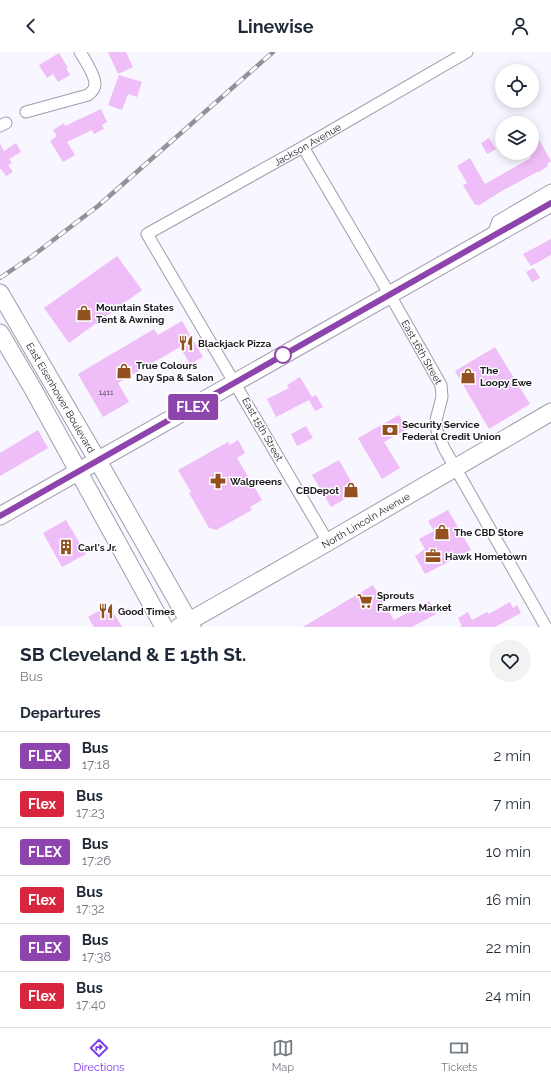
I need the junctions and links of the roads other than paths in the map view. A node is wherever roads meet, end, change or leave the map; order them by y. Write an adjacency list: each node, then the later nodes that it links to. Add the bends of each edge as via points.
1 (80, 52): 3 (street, via 95,83 92,92)
2 (467, 52): 4 (street, Jackson Avenue)
3 (26, 112)
4 (303, 147): 7 (street, Jackson Avenue); 10 (street, East 16th Street)
5 (551, 190): 8 (street, via 498,221)
6 (551, 203): 8 (highway)
7 (147, 234): 12 (street, East 15th Street)
8 (492, 237): 10 (highway)
9 (0, 293): 14 (highway, East Eisenhower Boulevard)
10 (390, 295): 12 (highway); 15 (street, East 16th Street, via 441,385 442,397 436,420 437,432)
11 (0, 333): 16 (highway, East Eisenhower Boulevard)
12 (235, 383): 14 (highway); 18 (street, East 15th Street)
13 (551, 412): 15 (highway, North Lincoln Avenue)
14 (98, 461): 16 (highway); 20 (highway, East Eisenhower Boulevard)
15 (455, 468): 18 (highway, North Lincoln Avenue); 22 (street, East 16th Street)
16 (78, 472): 17 (highway); 21 (highway, East Eisenhower Boulevard)
17 (0, 516)
18 (328, 542): 20 (highway, North Lincoln Avenue)
19 (551, 624): 22 (street)
20 (186, 625)
21 (164, 627)
22 (546, 627)

